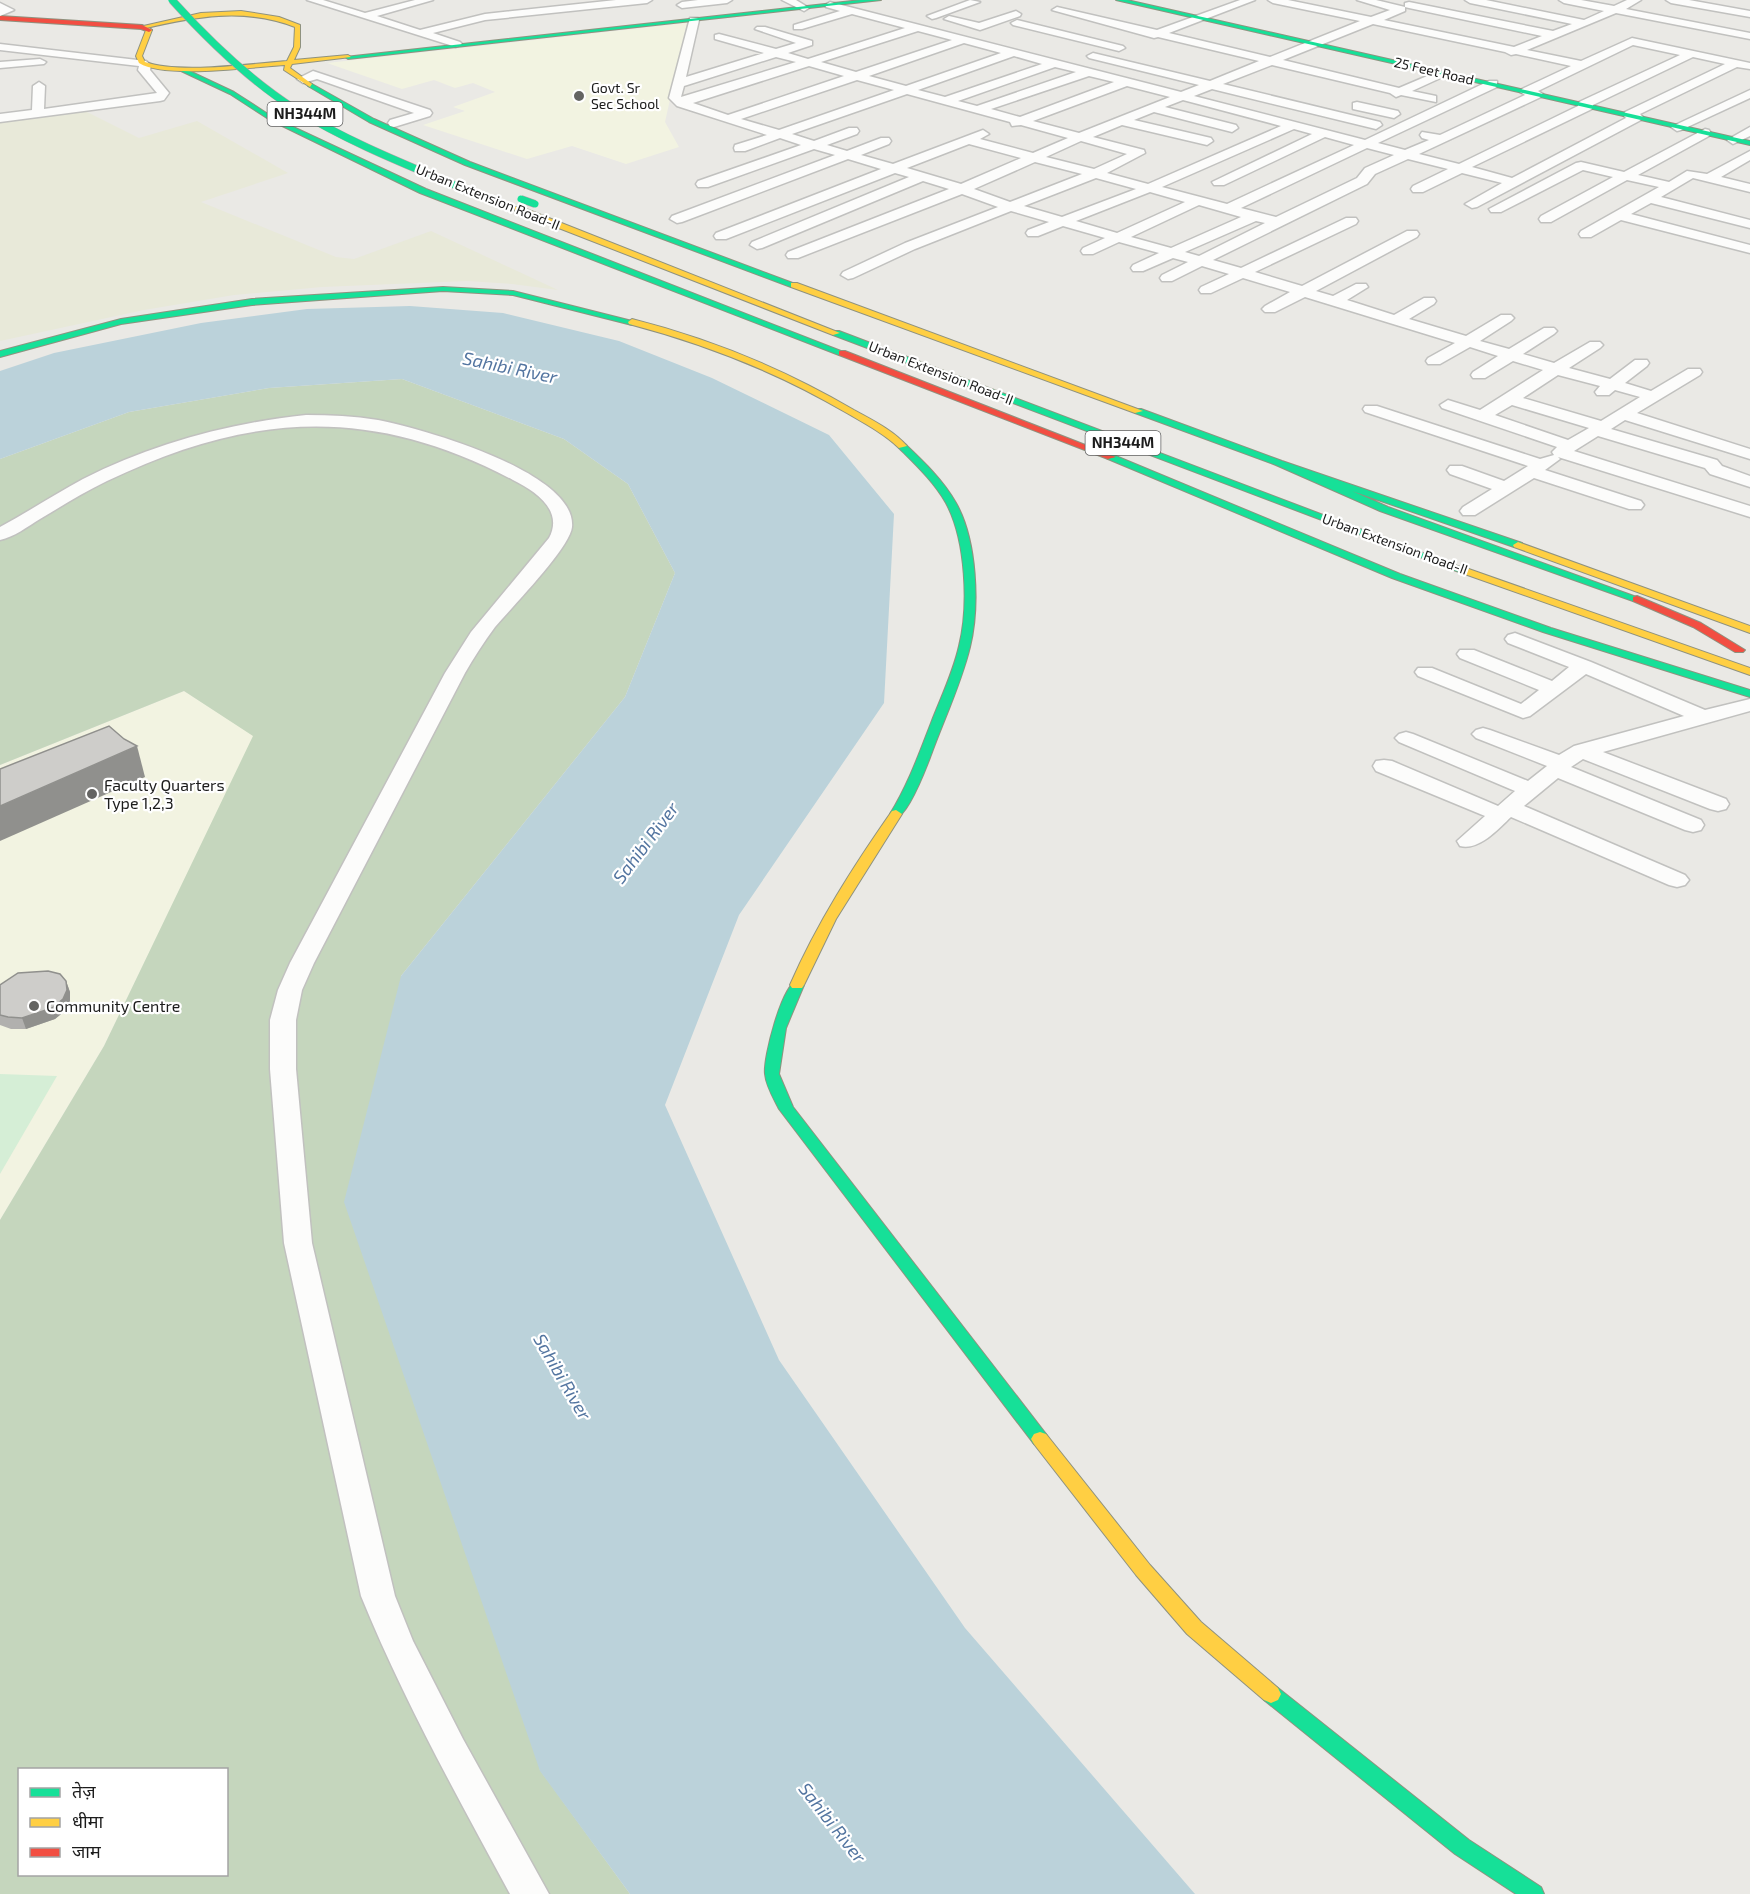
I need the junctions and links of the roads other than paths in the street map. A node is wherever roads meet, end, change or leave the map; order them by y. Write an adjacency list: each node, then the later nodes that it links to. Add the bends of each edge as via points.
1 (172, 0): 194 (main road, Urban Extension Road-II / NH344M, bridge, via 227,58 296,109 380,153 464,189 505,204)
2 (196, 0): 56 (main road)
3 (219, 0): 40 (main road)
4 (336, 0): 22 (street)
5 (387, 0): 35 (street)
6 (428, 0): 45 (street)
7 (647, 0): 19 (street)
8 (727, 0): 23 (street)
9 (787, 0): 33 (street)
10 (878, 0): 20 (main road)
11 (1250, 0): 49 (street)
12 (1273, 0): 51 (street)
13 (1362, 0): 32 (street)
14 (1422, 0): 32 (street)
15 (1470, 0): 52 (street)
16 (1564, 0): 37 (street)
17 (1671, 0): 26 (street)
18 (1750, 0): 39 (street)
19 (632, 1): 27 (street); 47 (street)
20 (872, 1): 29 (main road); 31 (street)
21 (1633, 1): 37 (street); 58 (street)
22 (317, 2): 35 (street)
23 (682, 2): 50 (street)
24 (975, 2): 43 (street)
25 (1125, 2): 48 (street); 49 (main road, 25 Feet Road)
26 (1693, 2): 39 (street)
27 (576, 3): 66 (street); 70 (street, via 479,18)
28 (485, 5): 61 (street)
29 (830, 5): 33 (main road); 38 (street)
30 (0, 6): 42 (street, via 9,9)
31 (892, 6)
32 (1405, 7): 41 (street); 51 (street)
33 (804, 8): 50 (main road)
34 (152, 9): 53 (main road)
35 (345, 10): 45 (street)
36 (1058, 10): 48 (street)
37 (1614, 10): 52 (street); 74 (street)
38 (850, 11): 57 (street); 62 (street)
39 (1730, 11): 44 (street)
40 (231, 12): 53 (main road); 98 (main road, via 259,11 298,26 297,47)
41 (1442, 12): 54 (street); 73 (street)
42 (0, 13)
43 (928, 14): 57 (street); 63 (street)
44 (1750, 14)
45 (365, 16): 61 (street)
46 (0, 18): 60 (main road)
47 (647, 18)
48 (1089, 18): 71 (street)
49 (1197, 19): 71 (street); 79 (main road, 25 Feet Road)
50 (689, 20): 66 (main road); 116 (street)
51 (1370, 21): 65 (street); 68 (street)
52 (1590, 21): 55 (street); 73 (street)
53 (157, 23): 60 (main road)
54 (1416, 23): 65 (street); 82 (street)
55 (1617, 23)
56 (219, 24)
57 (903, 25): 64 (street)
58 (1750, 25)
59 (1321, 26): 68 (street)
60 (142, 27): 97 (main road, via 149,30 139,56)
61 (401, 27): 70 (street)
62 (798, 27)
63 (980, 27): 69 (street); 81 (street, via 1016,19)
64 (916, 28): 76 (street); 94 (street)
65 (1404, 28): 86 (street)
66 (598, 29): 78 (main road)
67 (761, 29): 88 (street, via 808,43)
68 (1345, 30): 72 (street); 79 (street)
69 (1000, 32)
70 (420, 33): 78 (street)
71 (1156, 34): 81 (street); 93 (street)
72 (1369, 34)
73 (1554, 35): 77 (street)
74 (1750, 36)
75 (719, 37): 88 (street)
76 (963, 40): 87 (street); 109 (street)
77 (1541, 40): 80 (street); 82 (street)
78 (456, 44): 98 (main road)
79 (1310, 44): 93 (street); 107 (main road, 25 Feet Road)
80 (1563, 45)
81 (1128, 46): 118 (street, via 1088,55)
82 (1525, 46): 86 (street)
83 (0, 47): 91 (street)
84 (242, 48): 194 (main road, Urban Extension Road-II / NH344M, via 288,89 316,106)
85 (1585, 49): 89 (street)
86 (1512, 51): 92 (street); 101 (street)
87 (1015, 52): 95 (street); 121 (street)
88 (777, 53): 94 (street); 100 (street)
89 (1607, 54): 90 (street, via 1632,41); 101 (street)
90 (1691, 54): 96 (street); 131 (street)
91 (84, 55): 97 (street); 99 (street)
92 (1491, 58)
93 (1268, 61): 110 (street); 122 (street)
94 (806, 62): 106 (street); 109 (street)
95 (1054, 63): 105 (street); 128 (street)
96 (1736, 63): 102 (street); 137 (street)
97 (143, 64): 103 (main road); 135 (street, via 163,93 160,97)
98 (287, 64): 103 (main road); 112 (main road, via 286,69)
99 (0, 65)
100 (740, 65): 106 (street); 116 (street)
101 (1584, 65): 111 (street)
102 (1750, 66)
103 (181, 69): 203 (main road, via 326,145 423,191)
104 (1209, 70): 110 (street)
105 (1089, 72): 114 (street); 134 (street)
106 (772, 73): 120 (street); 130 (street)
107 (1443, 73): 117 (main road, 25 Feet Road); 122 (street)
108 (1534, 73): 111 (street)
109 (856, 76): 120 (street); 121 (street)
110 (1231, 76): 113 (street); 118 (street)
111 (1556, 78): 115 (street); 123 (street)
112 (303, 79): 143 (street, via 319,76 426,113); 190 (main road, via 399,134)
113 (1253, 81)
114 (1126, 82): 125 (street); 141 (street)
115 (1576, 82)
116 (677, 84): 130 (street, via 675,98)
117 (1493, 84): 123 (main road, 25 Feet Road); 148 (street)
118 (1208, 85): 125 (street); 138 (street)
119 (39, 86): 135 (street)
120 (821, 87): 127 (street); 140 (street)
121 (907, 90): 127 (street); 128 (street)
122 (1399, 91): 126 (street); 132 (street)
123 (1531, 93): 131 (main road, 25 Feet Road); 156 (street)
124 (1750, 94): 146 (street)
125 (1182, 96): 133 (street); 145 (street)
126 (1432, 99)
127 (873, 101): 152 (street)
128 (946, 101): 134 (street)
129 (1342, 102): 132 (street)
130 (681, 103): 140 (street)
131 (1585, 105): 137 (main road, 25 Feet Road); 174 (street)
132 (1364, 107): 136 (street); 138 (street)
133 (1153, 108): 142 (street); 154 (street)
134 (979, 110): 141 (street)
135 (38, 113): 139 (street)
136 (1394, 114)
137 (1633, 116): 146 (main road, 25 Feet Road); 182 (street)
138 (1342, 117): 144 (street)
139 (0, 118)
140 (728, 119): 152 (street)
141 (1019, 121): 155 (street); 157 (street)
142 (1121, 121): 147 (street); 160 (street)
143 (394, 123)
144 (1376, 125)
145 (1290, 126): 153 (street); 154 (street)
146 (1677, 127): 151 (main road, 25 Feet Road)
147 (1102, 128): 155 (street); 166 (street)
148 (1400, 129): 156 (street); 164 (street)
149 (853, 131): 162 (street)
150 (1750, 131): 158 (street)
151 (1705, 133): 158 (main road, 25 Feet Road); 170 (street)
152 (778, 134): 162 (street); 165 (street)
153 (1322, 134): 163 (street); 164 (street)
154 (1266, 136): 163 (street); 185 (street)
155 (1078, 138): 166 (street); 168 (street)
156 (1441, 139): 169 (street)
157 (968, 140): 168 (street); 173 (street)
158 (1733, 140): 161 (main road, 25 Feet Road)
159 (885, 141): 167 (street)
160 (1206, 141)
161 (1750, 143)
162 (813, 144): 167 (street); 183 (street)
163 (1298, 145): 178 (street)
164 (1366, 145): 169 (street); 184 (street)
165 (740, 148)
166 (1150, 148): 177 (street)
167 (849, 155): 173 (street); 205 (street)
168 (1034, 156): 177 (street); 187 (street)
169 (1407, 156): 174 (street); 210 (street, via 1370,171 1362,181)
170 (1659, 158): 176 (street); 179 (street)
171 (1748, 158): 172 (street)
172 (1730, 166): 175 (street); 176 (street)
173 (896, 169): 180 (street); 192 (street)
174 (1459, 169): 182 (street); 188 (street)
175 (1750, 171)
176 (1705, 172): 186 (street); 189 (street, via 1690,174)
177 (1097, 173): 185 (street); 197 (street)
178 (1238, 173): 181 (street); 184 (street)
179 (1624, 175): 189 (street); 199 (street, via 1581,166); 207 (street)
180 (922, 177): 187 (street); 198 (street)
181 (1219, 182)
182 (1513, 182): 195 (street)
183 (703, 184)
184 (1280, 185): 200 (street)
185 (1150, 188): 193 (street); 208 (street)
186 (1750, 188)
187 (962, 189): 197 (street); 206 (street)
188 (1418, 189)
189 (1666, 189): 191 (street); 201 (street)
190 (548, 195): 203 (main road); 258 (main road)
191 (1648, 198): 196 (street); 211 (street)
192 (819, 199): 198 (street); 215 (street)
193 (1197, 201): 200 (street); 217 (street)
194 (520, 204): 230 (main road, Urban Extension Road-II / NH344M, bridge, via 535,204); 271 (main road, Urban Extension Road-II / NH344M, via 802,321 1328,520)
195 (1472, 204)
196 (1632, 206): 202 (street); 216 (street)
197 (1011, 207): 208 (street); 226 (street, via 976,218)
198 (846, 208): 206 (street); 218 (street)
199 (1496, 209)
200 (1226, 210): 204 (street)
201 (1750, 213)
202 (1617, 214): 214 (street); 219 (street)
203 (487, 215): 267 (main road, via 1139,468)
204 (1252, 217): 210 (street); 221 (street)
205 (677, 219)
206 (884, 219): 222 (street)
207 (1546, 219)
208 (1065, 221): 212 (street); 217 (street)
209 (1351, 221): 225 (street)
210 (1277, 222): 223 (street)
211 (1750, 224)
212 (1033, 233)
213 (1412, 234): 231 (street)
214 (1586, 234)
215 (721, 236)
216 (1750, 236)
217 (1118, 237): 220 (street); 221 (street)
218 (757, 245)
219 (1750, 249)
220 (1088, 251)
221 (1172, 253): 223 (street); 224 (street)
222 (793, 255)
223 (1201, 261): 225 (street); 227 (street)
224 (1138, 268)
225 (1243, 273): 229 (street); 231 (street)
226 (848, 274)
227 (1167, 278)
228 (1361, 287): 232 (street)
229 (1206, 290)
230 (768, 291)
231 (1304, 292): 232 (street); 234 (street)
232 (1334, 301): 236 (street)
233 (1429, 301): 236 (street)
234 (1270, 309)
235 (1506, 318): 238 (street)
236 (1396, 320): 238 (street)
237 (1549, 331): 241 (street)
238 (1468, 342): 241 (street); 242 (street)
239 (1595, 345): 244 (street)
240 (0, 354): 292 (main road, via 121,322 252,302 423,290 506,292 701,340 741,356 843,407 895,439 926,469 952,506 963,541 970,588 967,638 908,796 856,873 810,953 779,1028 772,1074 786,1109 1086,1498 1194,1628 1462,1847)
241 (1511, 355): 244 (street); 246 (street)
242 (1434, 361)
243 (1641, 363): 247 (street)
244 (1556, 369): 247 (street); 250 (street)
245 (1694, 372): 249 (street)
246 (1479, 375)
247 (1614, 385): 248 (street); 249 (street)
248 (1596, 396)
249 (1653, 396): 253 (street)
250 (1510, 399): 254 (street); 255 (street)
251 (1448, 405): 254 (street)
252 (1371, 409): 259 (street)
253 (1622, 414): 255 (street); 257 (street)
254 (1483, 416): 256 (street)
255 (1602, 429): 256 (street); 261 (street, via 1711,464 1716,470)
256 (1565, 449): 259 (street); 266 (street)
257 (1750, 454)
258 (1279, 463): 269 (main road); 272 (main road, via 1384,510 1642,601)
259 (1536, 468): 262 (street); 264 (street)
260 (1456, 470): 262 (street)
261 (1750, 482)
262 (1506, 488): 265 (street)
263 (1322, 497): 272 (main road, Urban Extension Road-II)
264 (1635, 505)
265 (1469, 511)
266 (1750, 512)
267 (1263, 520): 271 (main road, via 1325,533 1560,619 1641,641); 278 (main road, via 1396,576)
268 (0, 534): 291 (street, via 90,483 148,458 250,428 320,420 388,427 491,462 527,479 560,510 563,526 558,538 467,652 302,963 290,990 284,1020 283,1069 298,1244 378,1596 398,1645)
269 (1750, 630)
270 (1515, 639): 274 (street)
271 (1670, 643): 276 (main road, Urban Extension Road-II / NH344M)
272 (1745, 652)
273 (1467, 654): 277 (street)
274 (1584, 666): 277 (street); 279 (street)
275 (1425, 672): 277 (street, via 1519,712 1527,711)
276 (1750, 672)
277 (1555, 689)
278 (1750, 702): 279 (street)
279 (1706, 718): 282 (street)
280 (1483, 734): 284 (street)
281 (1406, 738): 285 (street)
282 (1582, 751): 284 (street); 286 (street)
283 (1384, 766): 287 (street)
284 (1559, 767): 285 (street); 288 (street)
285 (1531, 790): 287 (street)
286 (1718, 804)
287 (1505, 811): 289 (street); 290 (street)
288 (1693, 825)
289 (1468, 841)
290 (1677, 880)
291 (530, 1894)
292 (1534, 1894)

